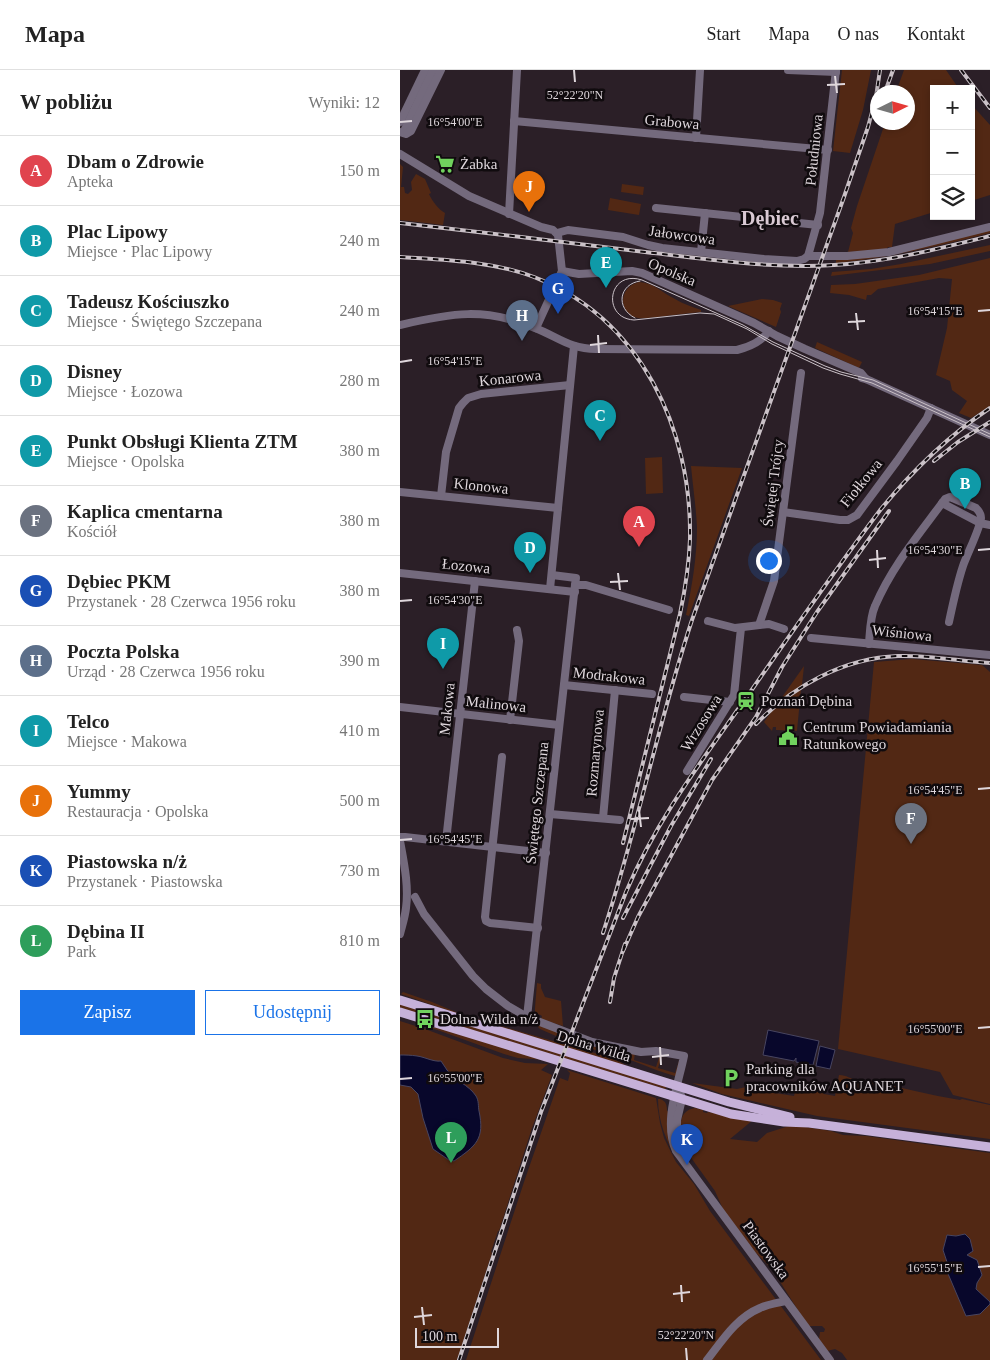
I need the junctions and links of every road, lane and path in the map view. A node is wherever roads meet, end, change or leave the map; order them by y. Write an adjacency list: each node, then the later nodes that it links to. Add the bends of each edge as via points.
1 (425, 70): 9 (street)
2 (433, 70): 9 (street)
3 (441, 70): 9 (street, via 411,131 406,134)
4 (517, 70): 8 (street)
5 (700, 70): 10 (street)
6 (788, 70): 7 (street)
7 (836, 71): 11 (street, Południowa)
8 (514, 120): 10 (street, Grabowa); 15 (street)
9 (402, 128)
10 (696, 138): 11 (street, Grabowa)
11 (828, 150): 16 (street, Południowa)
12 (400, 154): 15 (street, via 469,196)
13 (656, 208): 14 (street)
14 (705, 213): 16 (street); 19 (street)
15 (509, 214): 18 (street)
16 (818, 225): 20 (street, Południowa)
17 (990, 227): 20 (street, Jałowcowa, via 872,254)
18 (557, 234): 19 (street, Jałowcowa, via 567,230 623,237 655,247); 21 (street)
19 (701, 252): 20 (street, Jałowcowa, via 797,261)
20 (808, 257)
21 (562, 271): 23 (street); 24 (street, Opolska, via 579,274 642,273)
22 (400, 325): 23 (street, via 446,315 478,313)
23 (536, 328): 25 (street)
24 (769, 331): 25 (street, via 753,344 732,351); 28 (street, Opolska, via 837,363 854,375)
25 (574, 346): 27 (street)
26 (801, 373): 34 (street, Świętej Trójcy)
27 (570, 385): 31 (street, Konarowa, via 478,394 465,400 459,408 447,446); 33 (street)
28 (931, 408): 29 (street, Opolska); 34 (street, Fiołkowa, via 897,461 852,519)
29 (990, 436)
30 (400, 492): 31 (street, Klonowa)
31 (441, 496): 33 (street, Klonowa)
32 (942, 503): 35 (street); 35 (street, via 950,497 976,508 981,515); 50 (street, via 901,558 875,606)
33 (558, 508): 38 (street)
34 (783, 512): 45 (street, Świętej Trójcy, via 774,581)
35 (980, 523): 36 (street); 44 (street, via 963,566)
36 (990, 525)
37 (400, 573): 39 (street, Łozowa)
38 (552, 575): 40 (street, via 576,578); 41 (street)
39 (475, 581): 41 (street, Łozowa); 58 (street, Makowa)
40 (575, 588): 41 (street, Łozowa); 42 (street, Łozowa, via 586,585); 52 (street, Świętego Szczepana)
41 (550, 589)
42 (669, 610)
43 (708, 622): 46 (street)
44 (949, 622)
45 (759, 626): 46 (street); 47 (street, via 769,624)
46 (741, 628): 56 (street, Wrzosowa, via 735,692)
47 (784, 629)
48 (518, 630): 59 (street)
49 (811, 638): 50 (street, Wiśniowa)
50 (869, 644): 51 (street, Wiśniowa)
51 (990, 655)
52 (564, 685): 53 (street, Modrakowa); 60 (street, Świętego Szczepana)
53 (615, 690): 54 (street, Modrakowa); 64 (street, Rozmarynowa)
54 (652, 694)
55 (684, 697): 56 (street)
56 (730, 702): 62 (street, Wrzosowa)
57 (400, 707): 58 (street, Malinowa)
58 (460, 714): 59 (street, Malinowa); 67 (street, Makowa)
59 (510, 720): 60 (street, Malinowa)
60 (559, 725): 63 (street, Świętego Szczepana)
61 (502, 757): 69 (street)
62 (687, 771)
63 (550, 814): 64 (street); 70 (street, Świętego Szczepana)
64 (603, 818): 65 (street)
65 (620, 820)
66 (400, 837): 67 (street)
67 (446, 841): 69 (street)
68 (400, 842): 71 (street)
69 (492, 846): 70 (street); 73 (street, via 485,919 490,923)
70 (546, 853): 73 (street, Świętego Szczepana)
71 (403, 880): 74 (street, via 406,906)
72 (415, 897): 77 (street, via 424,914 476,980 500,1001)
73 (538, 928): 77 (street, Świętego Szczepana)
74 (400, 934)
75 (400, 1000): 78 (main road, Dolna Wilda)
76 (400, 1012): 79 (main road, Dolna Wilda)
77 (527, 1017): 78 (street, Piastowska, via 607,1046 684,1056)
78 (677, 1086): 79 (street, Piastowska); 80 (main road, Dolna Wilda)
79 (678, 1098): 80 (main road, Dolna Wilda, via 737,1115); 82 (street, Piastowska, via 671,1132 675,1148)
80 (809, 1124): 81 (main road, Dolna Wilda)
81 (990, 1147)
82 (786, 1301): 83 (street, via 750,1313 734,1326); 84 (street, Piastowska)
83 (707, 1360)
84 (830, 1360)

